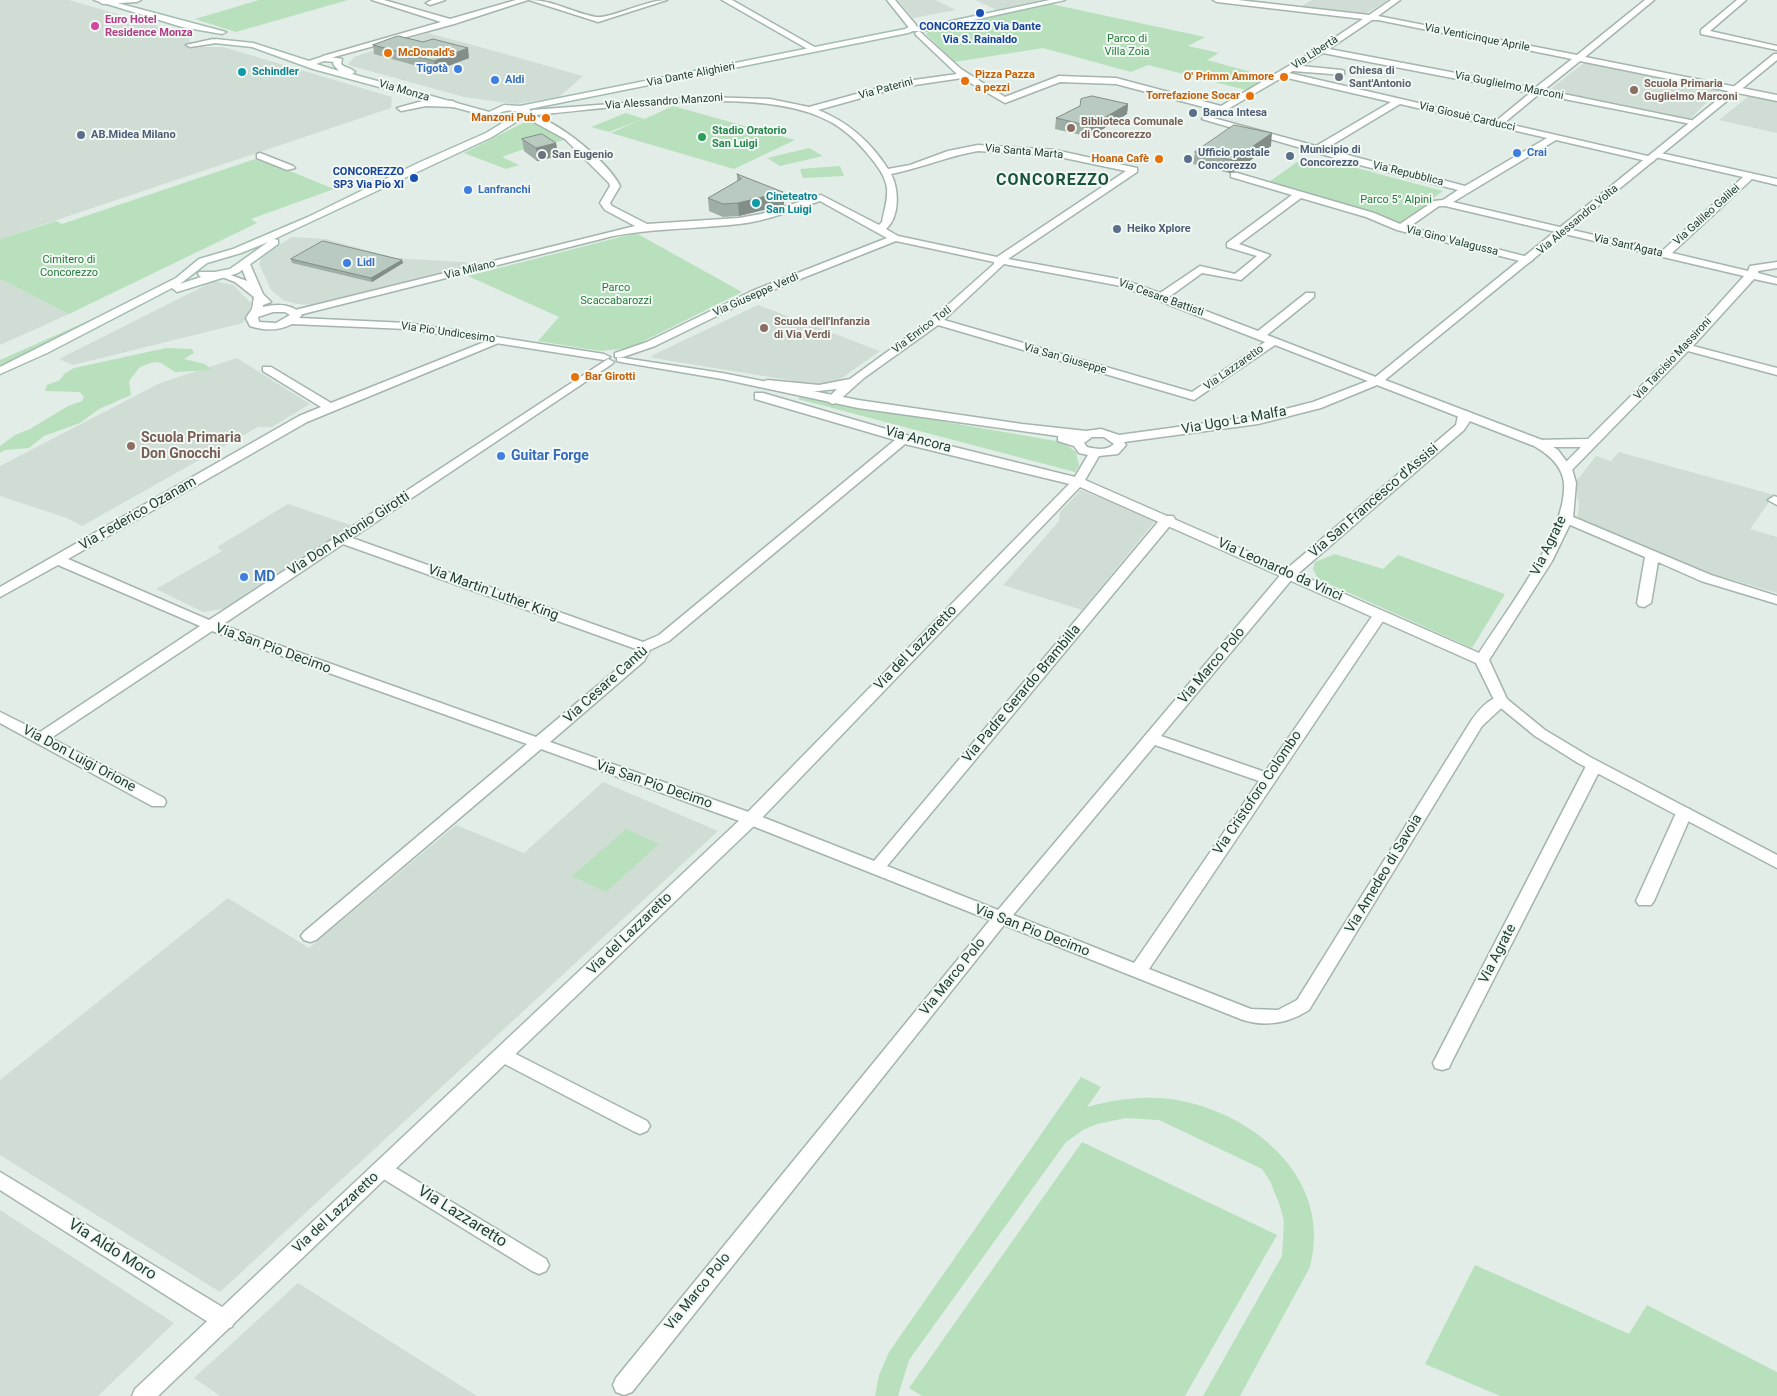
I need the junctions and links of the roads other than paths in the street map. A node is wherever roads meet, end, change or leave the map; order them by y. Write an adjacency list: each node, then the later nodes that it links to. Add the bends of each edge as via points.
1 (137, 0): 15 (street)
2 (144, 0): 17 (street, via 135,6)
3 (376, 0): 19 (street)
4 (441, 0): 16 (street)
5 (524, 0): 19 (street)
6 (533, 0): 7 (street, via 598,20)
7 (663, 0)
8 (726, 0): 28 (street)
9 (891, 0): 21 (street)
10 (1061, 0): 21 (street, Via Dante Alighieri)
11 (1217, 0): 18 (street, Via Venticinque Aprile)
12 (1396, 0): 18 (street, Via Libertà)
13 (1650, 0): 34 (street)
14 (1742, 0): 32 (street, Via Alessandro Volta, via 1704,32)
15 (101, 1): 17 (street)
16 (430, 3)
17 (136, 11): 20 (street)
18 (1370, 17): 29 (street, Via Libertà); 34 (street, Via Venticinque Aprile)
19 (451, 22): 27 (street)
20 (185, 25): 22 (street); 24 (street)
21 (915, 30): 28 (street, Via Dante Alighieri); 30 (street, Via Dante Alighieri); 39 (street, via 941,58)
22 (222, 32): 23 (street, Via Monza); 24 (street)
23 (232, 36): 25 (street); 26 (street, Via Monza)
24 (203, 37): 25 (street); 25 (street, via 190,45)
25 (216, 41): 26 (street, Via Monza)
26 (254, 46): 31 (street, Via Monza)
27 (361, 48): 33 (street); 35 (street, via 344,55)
28 (814, 49): 30 (street, Via Dante Alighieri)
29 (1322, 50): 37 (street, Via Libertà); 42 (street, Via Guglielmo Marconi)
30 (802, 52): 44 (street, Via Dante Alighieri)
31 (286, 55): 33 (street, Via Monza); 36 (street, Via Monza)
32 (1777, 55): 41 (street, Via Alessandro Volta)
33 (324, 58): 35 (street, Via Monza); 36 (street)
34 (1580, 58): 41 (street, Via Venticinque Aprile); 42 (street)
35 (338, 62): 36 (street); 48 (street, Via Monza, via 344,70 431,95)
36 (313, 65): 43 (street, Via Monza)
37 (1293, 68): 38 (street); 40 (street, Via Libertà)
38 (1341, 72)
39 (964, 74): 49 (street, via 1005,100 1059,80 1116,81); 50 (street, Via Paterini, via 918,80)
40 (1282, 74): 46 (street, Via Giosuè Carducci); 49 (street, Via Libertà)
41 (1736, 90): 45 (street, Via Venticinque Aprile); 55 (street, Via Alessandro Volta)
42 (1540, 91): 55 (street, Via Guglielmo Marconi); 56 (street)
43 (422, 96): 47 (street, Via Monza); 47 (street, via 402,108 426,103)
44 (580, 97): 51 (street, Via Dante Alighieri); 51 (street, Via Dante Alighieri)
45 (1777, 98)
46 (1399, 101): 56 (street, Via Giosuè Carducci); 58 (street)
47 (453, 104): 52 (street, Via Monza)
48 (502, 108): 51 (street, Via Monza); 52 (street)
49 (1222, 109): 53 (street, Via Libertà)
50 (809, 110): 51 (street, Via Alessandro Manzoni, via 779,103 719,98); 63 (street, Via Alessandro Manzoni, via 854,131)
51 (530, 113): 54 (street); 71 (street, via 570,138 613,182 615,186 605,203 608,208)
52 (495, 117): 54 (street, Via Monza); 61 (street, via 478,135)
53 (1206, 119): 58 (street, Via Repubblica)
54 (512, 120): 61 (street, via 489,135)
55 (1696, 122): 60 (street, Via Alessandro Volta)
56 (1498, 124): 57 (street, Via Giosuè Carducci)
57 (1554, 137): 60 (street, Via Giosuè Carducci); 67 (street)
58 (1318, 150): 67 (street, Via Repubblica)
59 (260, 156): 62 (street)
60 (1653, 157): 65 (street, Via Giosuè Carducci); 74 (street, Via Alessandro Volta)
61 (421, 165): 70 (street)
62 (290, 168)
63 (886, 172): 73 (street, Via Alessandro Manzoni, via 892,193 886,223); 78 (street, Via Santa Marta, via 978,148 1054,152 1134,170)
64 (1234, 175): 68 (street, Via Gino Valagussa)
65 (1750, 176): 66 (street, Via Giosuè Carducci); 76 (street, Via Galileo Galilei)
66 (1777, 182)
67 (1464, 189): 69 (street)
68 (1298, 195): 72 (street, Via Gino Valagussa, via 1370,215); 88 (street, via 1231,245 1265,255 1237,278 1200,269)
69 (1445, 202): 72 (street, via 1437,202); 74 (street, Via Sant'Agata)
70 (312, 219): 77 (street); 81 (street)
71 (645, 226): 73 (street, Via Milano, via 739,221 821,198); 91 (street, Via Milano)
72 (1401, 228): 79 (street, Via Gino Valagussa)
73 (880, 229): 75 (street, Via Milano)
74 (1564, 232): 76 (street, Via Sant'Agata); 79 (street, Via Alessandro Volta)
75 (895, 238): 78 (street, Via Cesare Battisti); 98 (street, Via Giuseppe Verdi, via 756,293 651,344)
76 (1665, 254): 83 (street, Via Sant'Agata)
77 (215, 257): 80 (street); 81 (street, via 237,257)
78 (999, 260): 88 (street, Via Cesare Battisti, via 1107,279); 92 (street, Via Enrico Toti, via 999,265)
79 (1528, 260): 104 (street, Via Alessandro Volta)
80 (199, 264): 84 (street, via 198,272); 96 (street, via 180,280)
81 (245, 264): 84 (street, via 236,272); 87 (street)
82 (1777, 265): 83 (street, via 1754,268)
83 (1752, 274): 85 (street, Via Sant'Agata); 97 (street, Via Tarcisio Massironi)
84 (218, 275): 87 (street, via 237,280); 96 (street, via 190,283)
85 (1777, 280)
86 (1310, 295): 93 (street)
87 (259, 296): 89 (street); 90 (street)
88 (1161, 297): 93 (street, Via Cesare Battisti)
89 (278, 308): 90 (street); 91 (street)
90 (254, 315): 91 (street, via 252,321 258,326 272,327)
91 (293, 317): 94 (street, Via Pio Undicesimo, via 394,325)
92 (936, 322): 102 (street, Via Enrico Toti); 106 (street, Via San Giuseppe)
93 (1260, 335): 95 (street, Via Cesare Battisti)
94 (497, 340): 98 (street, Via Pio Undicesimo); 108 (street, Via Federico Ozanam)
95 (1274, 341): 104 (street, Via Cesare Battisti); 106 (street, Via Lazzaretto)
96 (56, 345): 100 (street)
97 (1686, 347): 101 (street); 114 (street, Via Tarcisio Massironi)
98 (613, 358): 103 (street, Via Pio Undicesimo); 120 (street, Via Don Antonio Girotti)
99 (267, 369): 108 (street)
100 (0, 371)
101 (1777, 372)
102 (860, 376): 103 (street, Via Enrico Toti, via 829,388); 107 (street, Via Enrico Toti)
103 (752, 382): 107 (street, Via Pio Undicesimo)
104 (1377, 382): 109 (street); 112 (street, Via Ugo La Malfa, via 1318,405 1258,420)
105 (759, 396): 110 (street, Via Ancora)
106 (1194, 396)
107 (832, 400): 111 (street, Via Ugo La Malfa)
108 (329, 407): 122 (street, Via Federico Ozanam, via 299,421)
109 (1461, 420): 113 (street, via 1496,427); 123 (street, Via San Francesco d'Assisi)
110 (906, 439): 117 (street, Via Ancora); 129 (street, Via Cesare Cantù, via 664,638)
111 (1082, 439): 112 (street, Via Ugo La Malfa, via 1099,433); 115 (street, Via Ugo La Malfa, via 1084,450)
112 (1117, 439): 115 (street, via 1118,448 1109,453)
113 (1538, 443): 114 (street); 116 (street, via 1554,453)
114 (1592, 443): 116 (street, Via Tarcisio Massironi)
115 (1096, 453): 117 (street, Via del Lazzaretto)
116 (1566, 469): 118 (street, Via Agrate, via 1570,483)
117 (1078, 482): 119 (street, Via Leonardo da Vinci); 140 (street, Via del Lazzaretto)
118 (1566, 518): 121 (street); 130 (street, Via Agrate, via 1545,561)
119 (1168, 519): 123 (street, Via Leonardo da Vinci); 142 (street, Via Padre Gerardo Brambilla)
120 (342, 539): 128 (street, Via Don Antonio Girotti); 129 (street, Via Martin Luther King)
121 (1652, 555): 125 (street, via 1706,578); 126 (street)
122 (58, 560): 124 (street, Via Federico Ozanam); 128 (street, Via San Pio Decimo)
123 (1288, 575): 127 (street, Via Leonardo da Vinci); 133 (street, Via Marco Polo)
124 (0, 593)
125 (1777, 600)
126 (1644, 603)
127 (1380, 615): 130 (street, Via Leonardo da Vinci); 137 (street, Via Cristoforo Colombo)
128 (210, 626): 134 (street, Via Don Antonio Girotti); 135 (street, Via San Pio Decimo)
129 (644, 648): 135 (street, Via Cesare Cantù, via 639,658)
130 (1482, 660): 131 (street)
131 (1501, 701): 136 (street, via 1540,734); 147 (street, Via Amedeo di Savoia, via 1476,724 1304,1005 1291,1014 1271,1018)
132 (0, 717): 134 (street, Via Don Luigi Orione)
133 (1151, 738): 137 (street); 144 (street, Via Marco Polo)
134 (40, 739): 138 (street, Via Don Luigi Orione)
135 (538, 744): 140 (street, Via San Pio Decimo); 145 (street, Via Cesare Cantù)
136 (1594, 766): 139 (street); 149 (street, Via Agrate)
137 (1268, 779): 146 (street, Via Cristoforo Colombo)
138 (158, 802)
139 (1684, 813): 141 (street); 143 (street)
140 (751, 819): 142 (street, Via San Pio Decimo); 148 (street, Via del Lazzaretto)
141 (1777, 862)
142 (876, 869): 144 (street, Via San Pio Decimo)
143 (1645, 901)
144 (1000, 918): 146 (street, Via San Pio Decimo); 155 (street, Via Marco Polo)
145 (310, 936)
146 (1137, 972): 147 (street, Via San Pio Decimo)
147 (1249, 1015)
148 (504, 1055): 150 (street); 151 (street, Via del Lazzaretto)
149 (1442, 1063)
150 (640, 1126)
151 (384, 1168): 153 (street, Via Lazzaretto); 154 (street, Via del Lazzaretto)
152 (0, 1180): 154 (street, Via Aldo Moro)
153 (539, 1265)
154 (224, 1320): 156 (street, Via del Lazzaretto)
155 (624, 1385)
156 (143, 1396)

